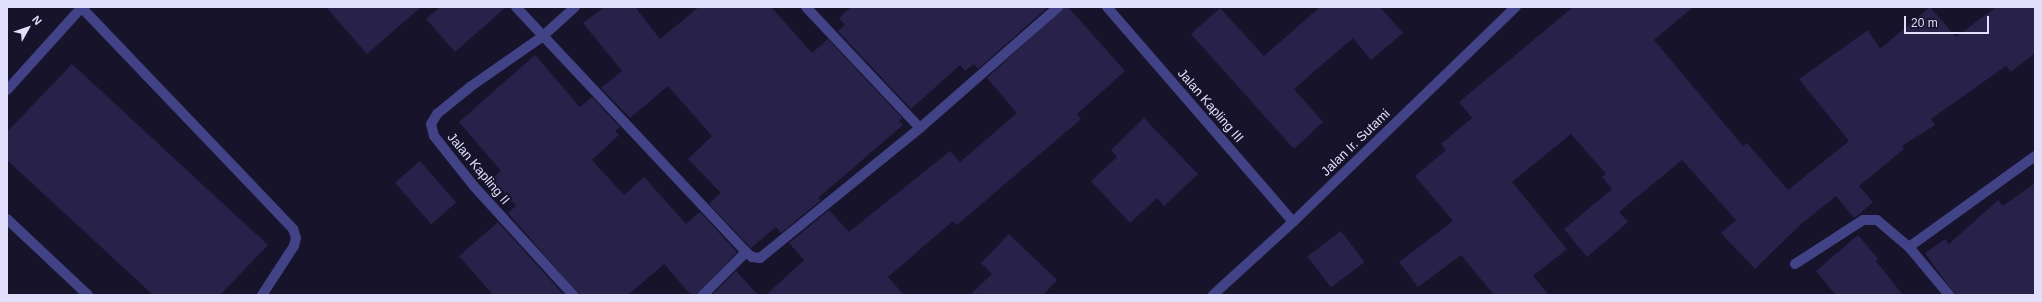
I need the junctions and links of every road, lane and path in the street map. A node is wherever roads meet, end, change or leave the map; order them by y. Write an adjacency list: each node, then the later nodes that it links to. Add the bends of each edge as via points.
1 (516, 7): 8 (street)
2 (575, 7): 8 (street, Jalan Kapling II)
3 (806, 7): 10 (street)
4 (1058, 7): 10 (street)
5 (1107, 7): 13 (street, Jalan Kapling III)
6 (1516, 7): 13 (street, Jalan Ir. Sutami)
7 (82, 8): 9 (street); 18 (street, via 293,230 296,238 294,246)
8 (543, 36): 15 (street); 19 (street, Jalan Kapling II, via 470,87 437,114 431,124 434,136 473,185)
9 (7, 90)
10 (920, 128): 15 (street, via 765,257 752,258)
11 (2035, 156): 14 (street)
12 (7, 219): 17 (street)
13 (1293, 222): 21 (street, Jalan Ir. Sutami)
14 (1909, 247): 16 (street, via 1877,220 1863,220); 22 (street)
15 (746, 252): 20 (street)
16 (1795, 264)
17 (88, 295)
18 (262, 295)
19 (573, 295)
20 (703, 295)
21 (1213, 295)
22 (1949, 295)

